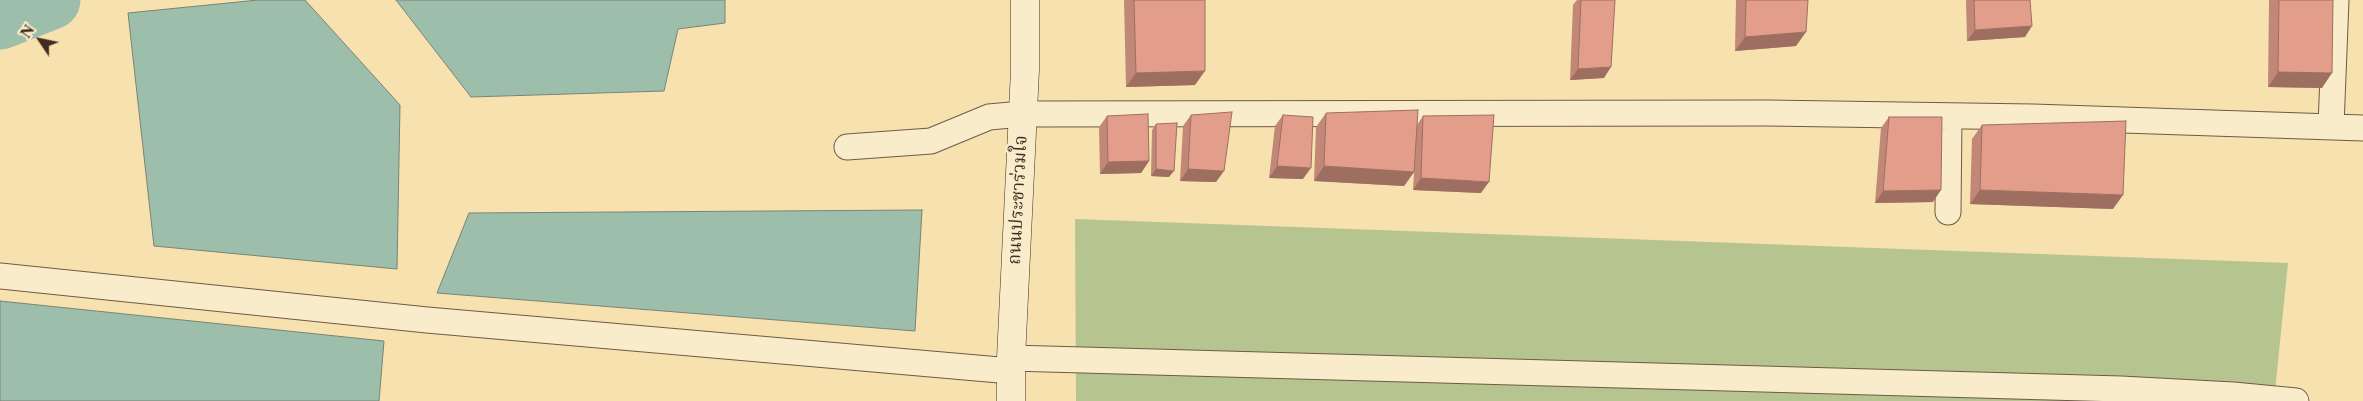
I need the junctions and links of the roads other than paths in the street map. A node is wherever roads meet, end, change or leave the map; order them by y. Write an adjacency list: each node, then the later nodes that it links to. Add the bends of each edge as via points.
1 (1025, 0): 3 (main road, ถนนประชาร่วมใจ)
2 (2336, 0): 5 (street)
3 (1022, 114): 4 (street, via 1768,113); 7 (street, via 990,117 931,141); 10 (main road, ถนนประชาร่วมใจ)
4 (1949, 116): 5 (street); 8 (street)
5 (2331, 126): 6 (street)
6 (2363, 128)
7 (847, 147)
8 (1948, 212)
9 (0, 276): 10 (street, via 427,320)
10 (1011, 365): 11 (main road, ถนนประชาร่วมใจ); 12 (street, via 1210,366 2121,389)
11 (1011, 401)
12 (2296, 401)

